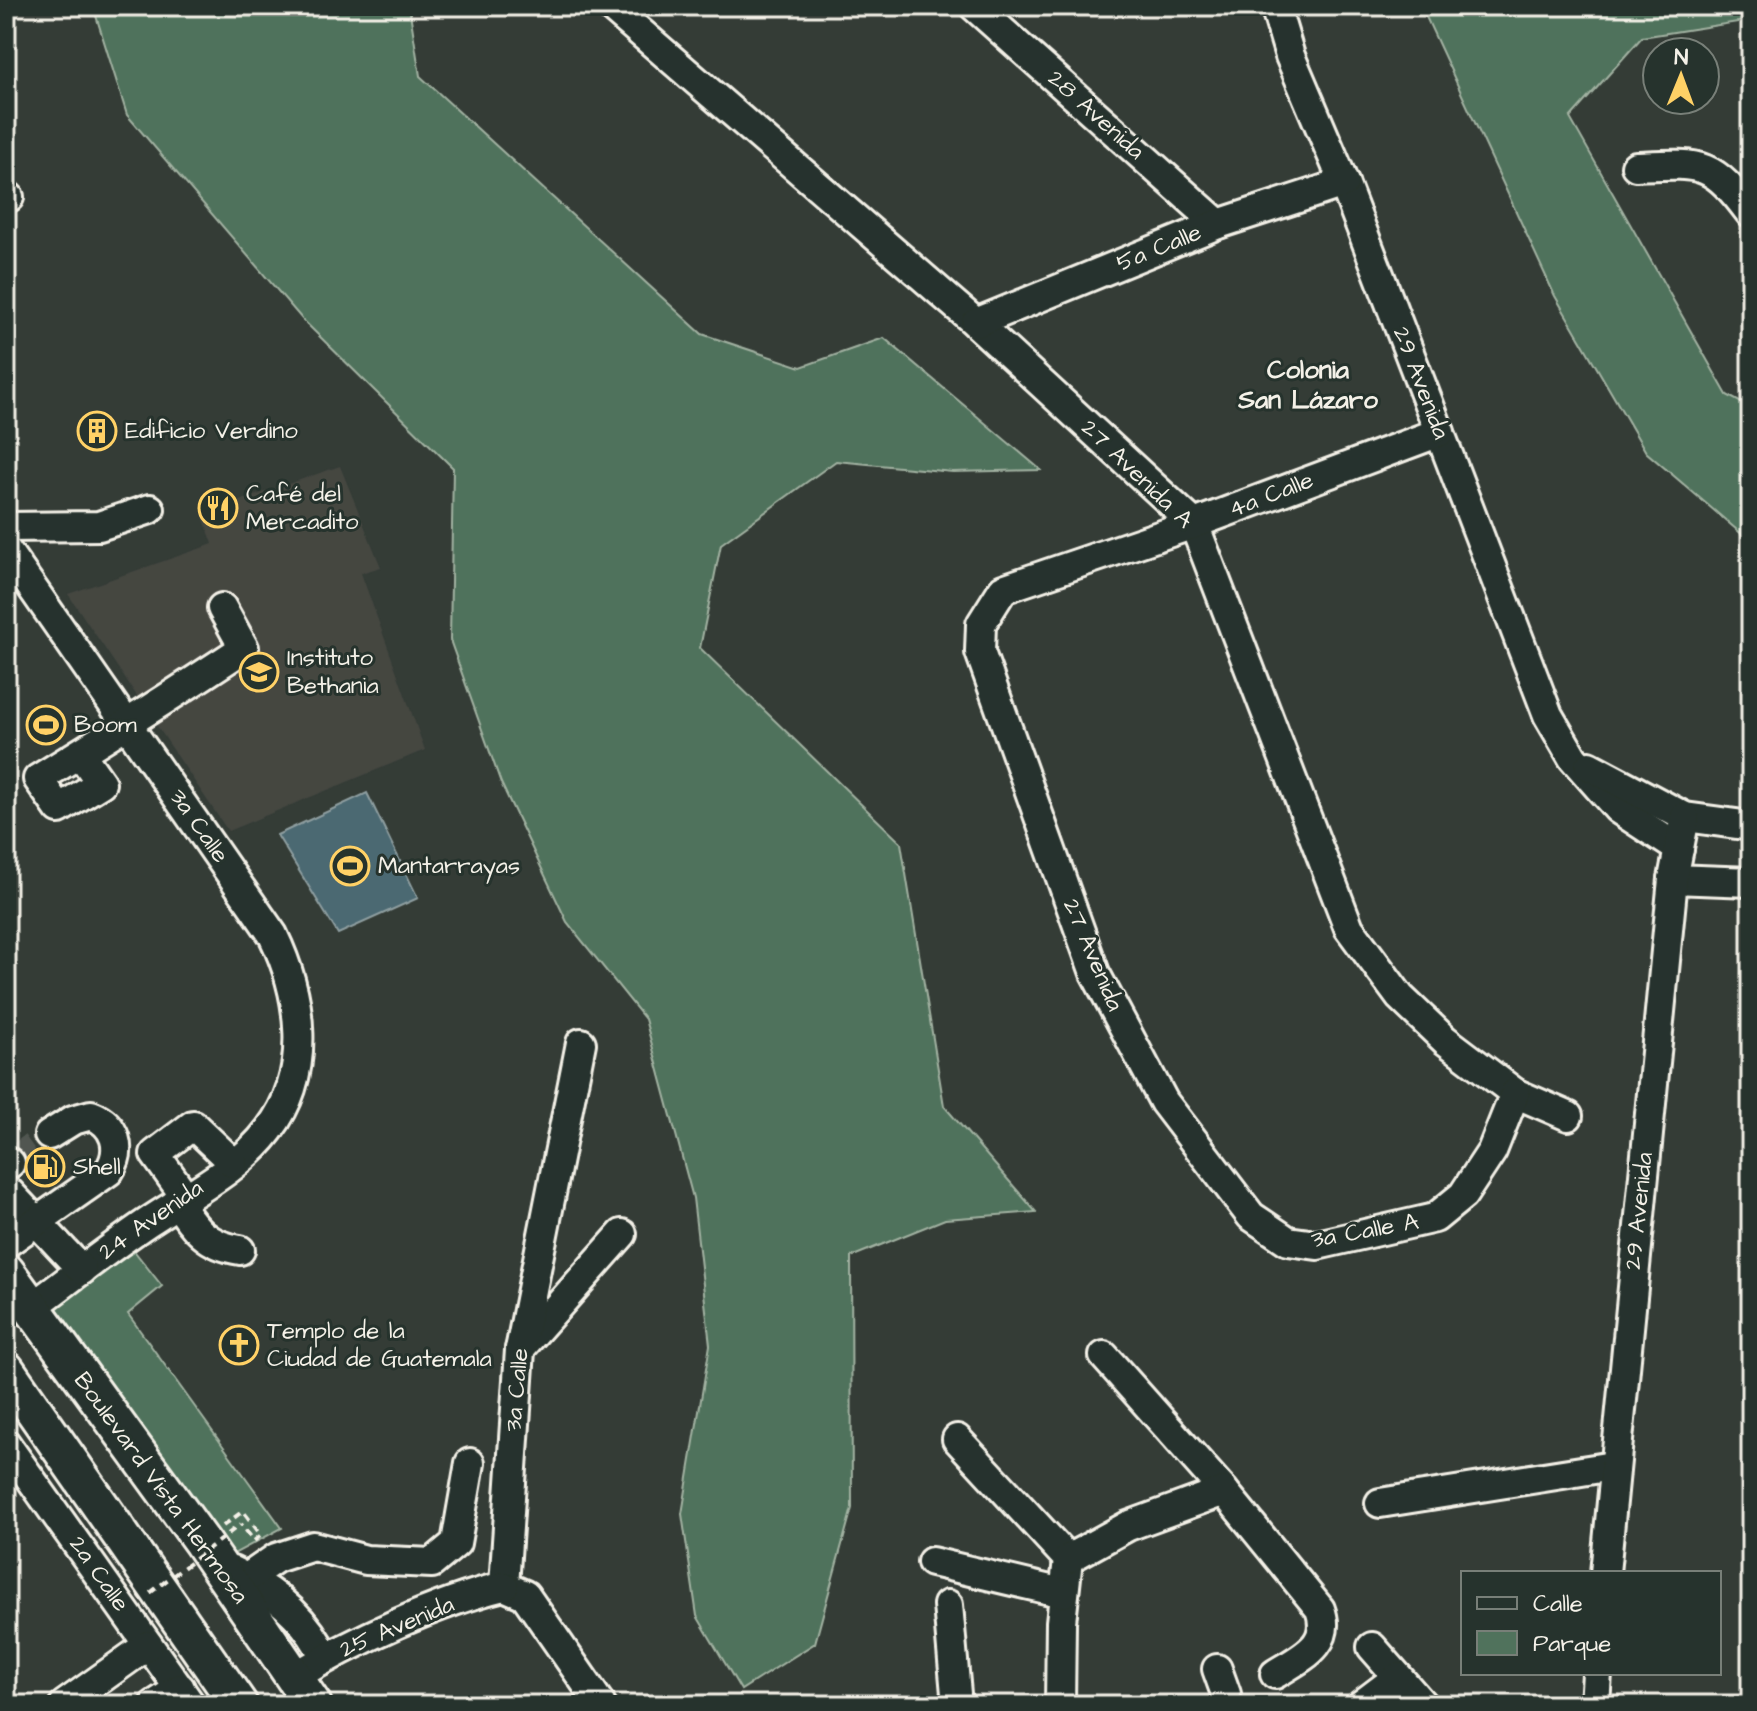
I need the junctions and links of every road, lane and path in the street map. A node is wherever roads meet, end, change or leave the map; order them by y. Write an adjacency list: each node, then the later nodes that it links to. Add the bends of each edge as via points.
1 (610, 6): 8 (street, 27 Avenida A)
2 (974, 6): 7 (street, 28 Avenida)
3 (1275, 6): 5 (street, 29 Avenida, via 1290,56)
4 (1636, 166): 6 (street, via 1687,164 1709,170 1726,180)
5 (1344, 183): 7 (street, 5a Calle); 9 (street, 29 Avenida)
6 (1751, 214)
7 (1218, 224): 8 (street, 5a Calle)
8 (976, 323): 11 (street, 27 Avenida A)
9 (1440, 432): 11 (street, 4a Calle); 18 (street, 29 Avenida, via 1548,715)
10 (150, 509): 12 (street, via 99,526)
11 (1194, 524): 15 (street, 4a Calle, via 1003,589); 25 (street, 27 Avenida A, via 1349,928 1400,997 1445,1040)
12 (6, 527)
13 (6, 550): 16 (street, 3a Calle)
14 (222, 608): 16 (street, via 244,648)
15 (981, 624): 34 (street, 27 Avenida, via 980,652 1095,973 1164,1102 1251,1216)
16 (129, 725): 17 (street); 27 (street, 3a Calle, via 273,935 288,966 296,992 297,1065)
17 (80, 753)
18 (1573, 758): 19 (street); 21 (street, 29 Avenida, via 1618,809)
19 (1685, 817): 20 (street); 21 (street, 29 Avenida)
20 (1751, 826)
21 (1679, 849): 22 (street, 29 Avenida)
22 (1673, 879): 23 (street); 46 (street, 29 Avenida)
23 (1751, 882)
24 (581, 1043): 40 (street, 3a Calle)
25 (1515, 1093): 26 (street, 27 Avenida A); 34 (street, 3a Calle A, via 1492,1151 1463,1195 1435,1218 1317,1245)
26 (1568, 1116)
27 (269, 1130): 29 (street, 24 Avenida)
28 (49, 1135): 32 (street, via 91,1115 107,1124 117,1155 109,1171)
29 (233, 1163): 31 (street, 24 Avenida); 31 (street, via 193,1125 155,1154)
30 (7, 1172): 32 (street)
31 (181, 1199): 36 (street, via 196,1231 209,1243); 37 (street, 24 Avenida)
32 (36, 1224): 35 (street); 37 (street)
33 (622, 1234): 40 (street)
34 (1288, 1241)
35 (6, 1243)
36 (240, 1250)
37 (82, 1270): 39 (street, 24 Avenida)
38 (6, 1272): 39 (main road, Boulevard Vista Hermosa)
39 (31, 1308): 52 (main road, Boulevard Vista Hermosa)
40 (520, 1350): 54 (street, 3a Calle)
41 (1104, 1356): 47 (street)
42 (6, 1370): 58 (main road)
43 (957, 1439): 50 (street)
44 (6, 1444): 59 (street, 2a Calle)
45 (470, 1463): 52 (street, via 456,1543 432,1563 366,1560 313,1546)
46 (1613, 1466): 48 (street); 53 (street, 29 Avenida)
47 (1224, 1491): 50 (street, via 1128,1526); 63 (street, via 1323,1618 1318,1646)
48 (1380, 1503)
49 (249, 1519): 55 (path, bridge, via 261,1535 254,1541 241,1524)
50 (1068, 1559): 56 (street)
51 (932, 1562): 56 (street)
52 (232, 1570): 61 (street, via 295,1612); 66 (main road, Boulevard Vista Hermosa)
53 (1605, 1571)
54 (504, 1586): 61 (street, 25 Avenida, via 478,1592); 71 (street, via 525,1595)
55 (150, 1593)
56 (1063, 1593): 73 (street)
57 (948, 1605): 72 (street)
58 (192, 1635): 67 (main road); 70 (main road)
59 (148, 1645): 67 (street, 2a Calle); 68 (street)
60 (1372, 1647): 65 (street)
61 (325, 1658): 66 (street, 25 Avenida)
62 (1217, 1669): 74 (street)
63 (1275, 1674)
64 (1597, 1675): 77 (street)
65 (1398, 1677): 75 (street); 76 (street)
66 (304, 1691)
67 (194, 1699): 69 (street)
68 (64, 1705)
69 (154, 1705)
70 (239, 1705)
71 (601, 1705)
72 (957, 1705)
73 (1060, 1705)
74 (1225, 1705)
75 (1361, 1705)
76 (1423, 1705)
77 (1595, 1705)

